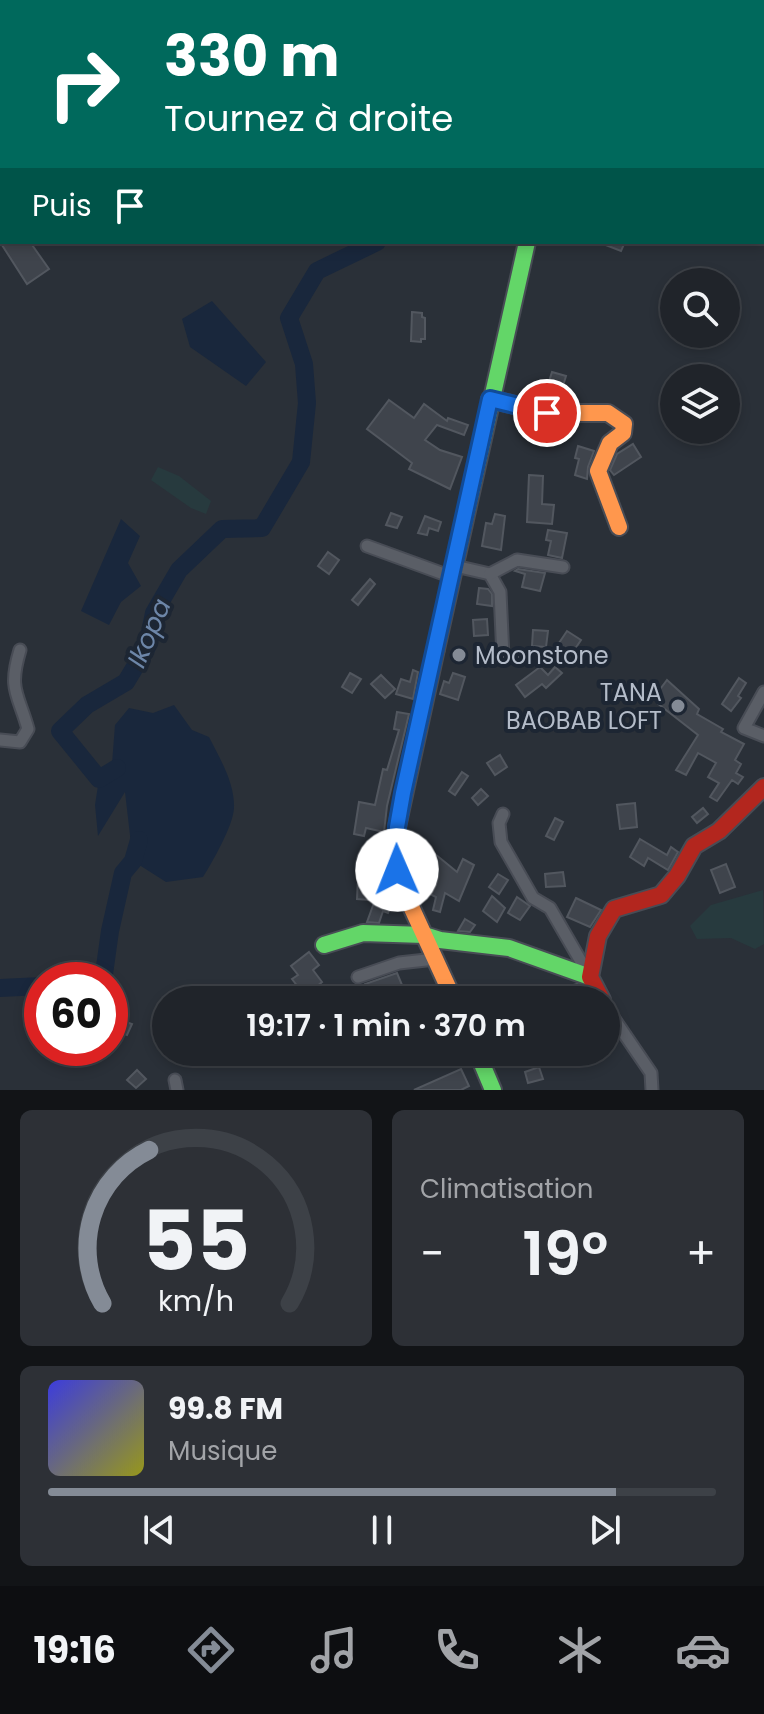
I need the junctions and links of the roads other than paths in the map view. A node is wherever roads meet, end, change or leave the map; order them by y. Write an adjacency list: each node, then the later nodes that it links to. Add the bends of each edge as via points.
1 (527, 244): 2 (street)
2 (490, 399): 3 (street, via 547,413 608,413 624,424 598,471); 6 (street)
3 (619, 527)
4 (367, 546): 6 (street)
5 (563, 567): 7 (street, via 517,560)
6 (453, 571): 7 (street); 15 (street, via 397,827 397,870)
7 (490, 574): 9 (street, via 500,592 503,657)
8 (20, 650): 12 (street, via 14,694 28,729 20,742)
9 (534, 657)
10 (764, 692): 11 (street, via 744,728)
11 (764, 736)
12 (0, 740)
13 (764, 787): 19 (street, via 719,831 694,846 661,895 614,909 598,936)
14 (503, 814): 19 (street, via 501,842 533,898 550,908)
15 (424, 935): 16 (street, via 363,933); 17 (street); 19 (street, via 509,948)
16 (324, 945)
17 (435, 959): 18 (street, via 399,963); 20 (street)
18 (358, 977)
19 (590, 977): 21 (street)
20 (448, 986)
21 (595, 986)
22 (620, 1028): 25 (street, via 651,1073)
23 (483, 1066): 24 (street)
24 (493, 1090)
25 (652, 1090)

